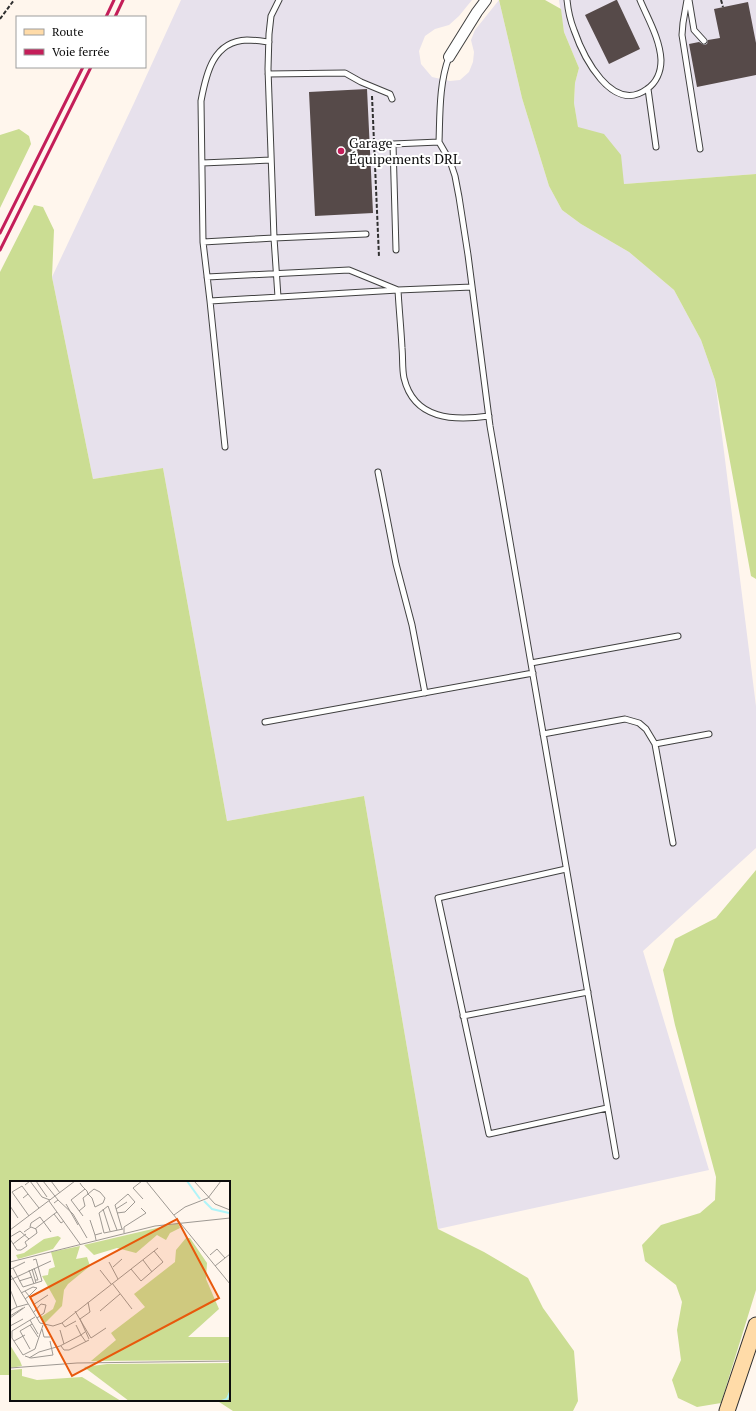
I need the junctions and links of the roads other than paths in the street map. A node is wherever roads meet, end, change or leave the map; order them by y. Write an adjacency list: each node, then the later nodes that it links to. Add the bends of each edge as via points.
1 (279, 0): 7 (lane, via 271,16)
2 (486, 0): 8 (street)
3 (567, 0): 10 (lane, via 574,30 599,78 609,88 622,95 635,96)
4 (640, 0): 10 (lane, via 657,40 661,59 659,75)
5 (688, 0): 6 (lane, via 694,30); 14 (lane, via 683,17 682,35)
6 (704, 41)
7 (269, 42): 9 (lane); 16 (lane, via 234,42 223,48 212,62 204,82 201,101)
8 (449, 57): 12 (lane, via 444,72)
9 (268, 74): 11 (lane, via 345,73 390,94); 15 (lane)
10 (648, 89): 13 (lane)
11 (392, 99)
12 (439, 142): 20 (lane, via 393,144); 23 (lane, via 455,176)
13 (656, 147)
14 (700, 149)
15 (271, 160): 16 (lane); 18 (lane)
16 (202, 162): 19 (lane)
17 (366, 234): 18 (lane)
18 (274, 238): 19 (lane); 21 (lane)
19 (204, 242): 22 (lane)
20 (396, 250)
21 (277, 273): 22 (lane); 24 (lane, via 349,270); 25 (lane)
22 (207, 277): 26 (lane)
23 (472, 287): 24 (lane); 27 (lane)
24 (398, 290): 25 (lane); 27 (lane, via 404,378 410,394 420,406 436,415 470,419)
25 (278, 297): 26 (lane)
26 (210, 301): 28 (lane)
27 (489, 416): 31 (lane)
28 (225, 447)
29 (378, 472): 33 (lane)
30 (678, 636): 31 (lane)
31 (531, 663): 32 (lane)
32 (533, 673): 33 (lane); 35 (lane)
33 (425, 693): 34 (lane)
34 (265, 722)
35 (543, 734): 37 (lane, via 626,719 639,723); 39 (lane)
36 (709, 734): 37 (lane)
37 (655, 744): 38 (lane)
38 (673, 843)
39 (566, 869): 40 (lane); 41 (lane, via 438,898)
40 (588, 992): 41 (lane); 42 (lane)
41 (464, 1016): 42 (lane, via 489,1134)
42 (608, 1108): 43 (lane)
43 (616, 1156)
44 (756, 1325): 45 (main road)
45 (727, 1411)

